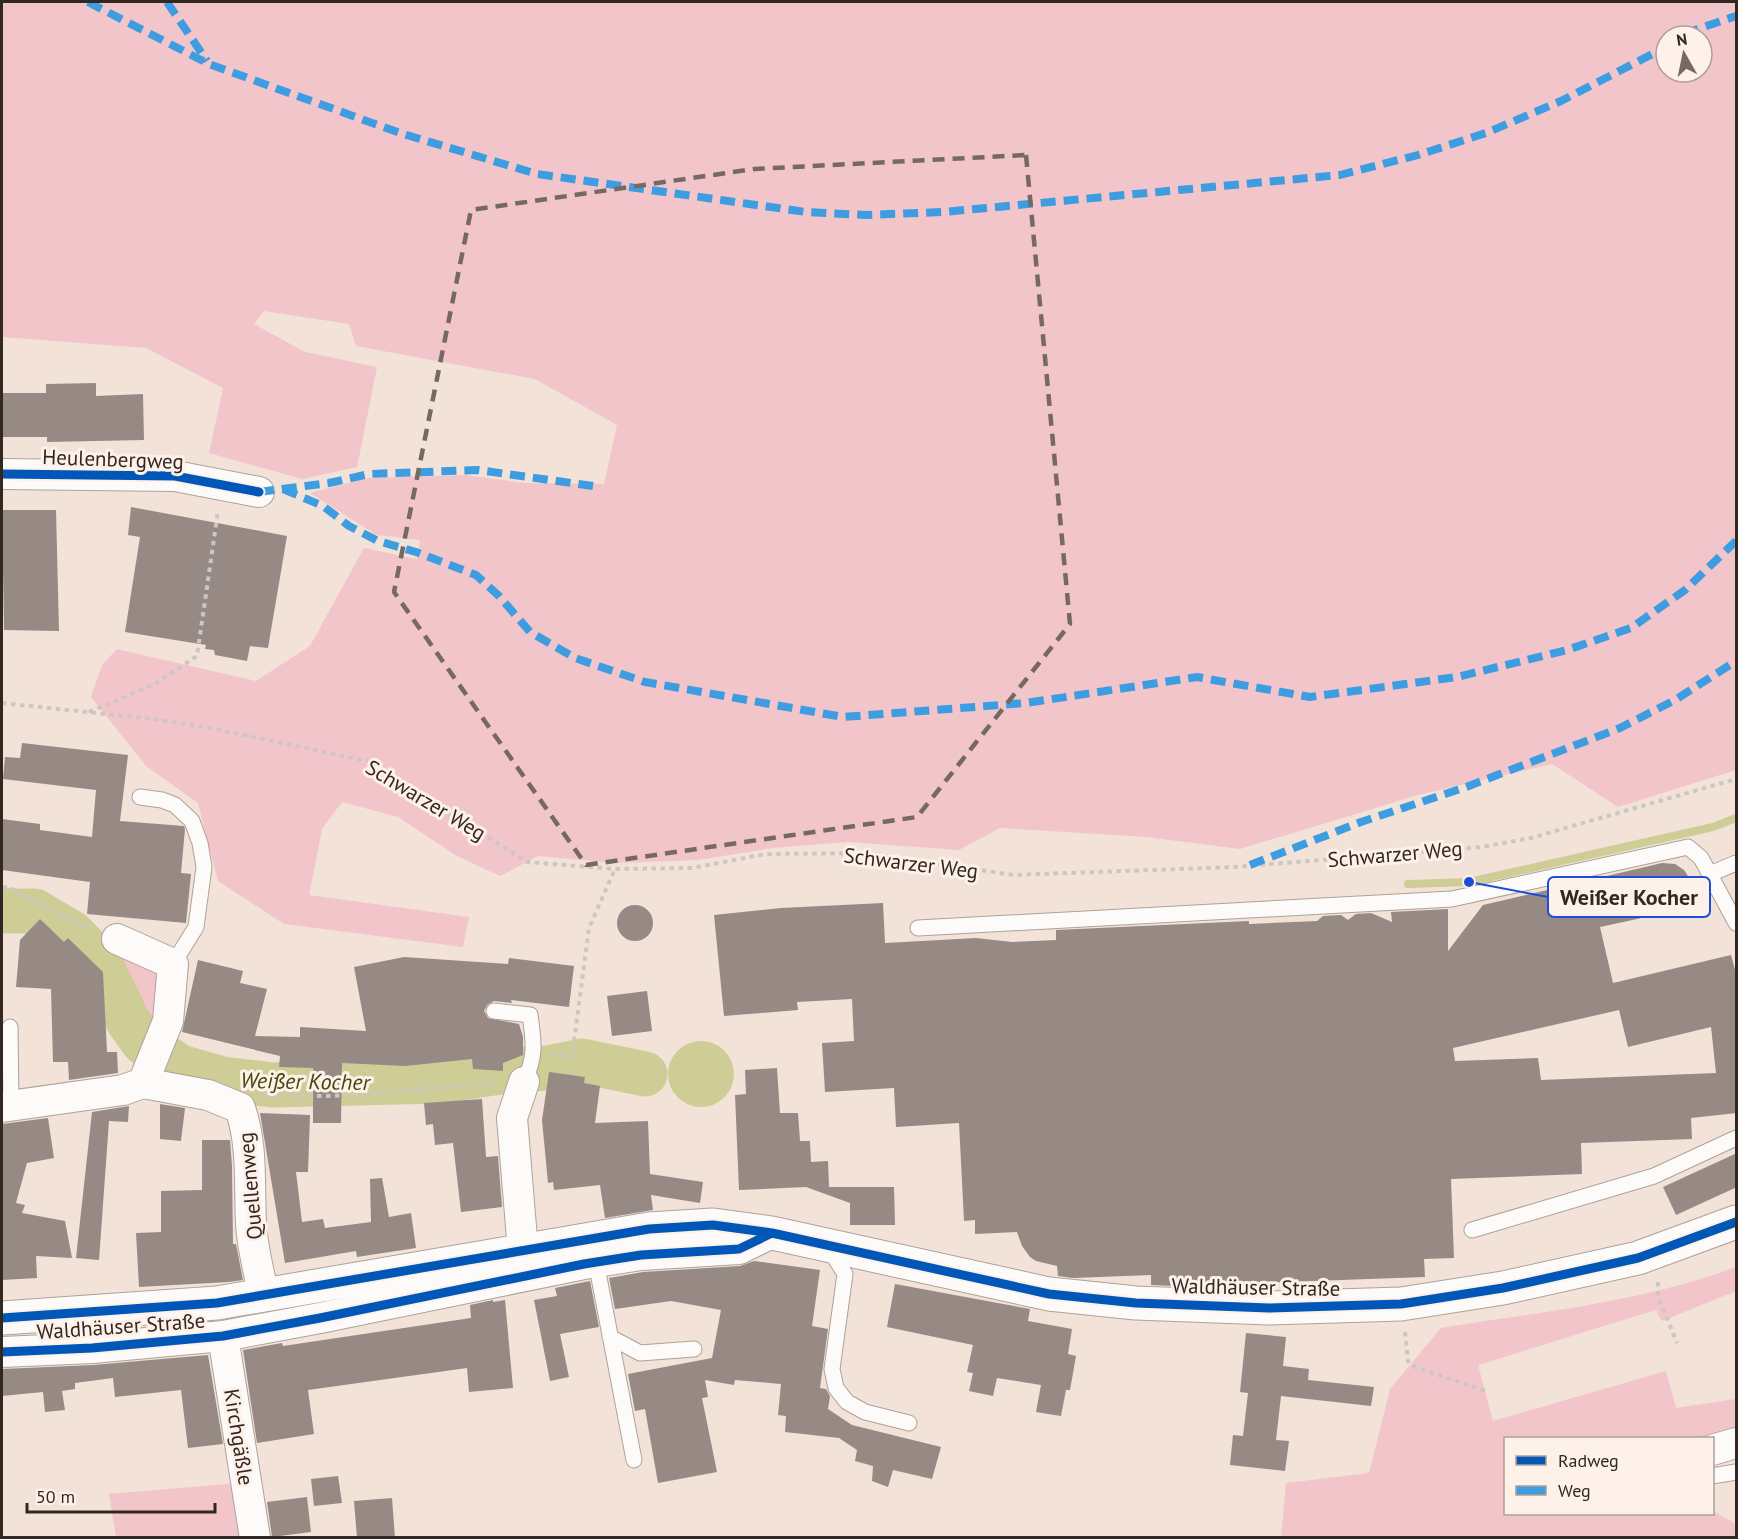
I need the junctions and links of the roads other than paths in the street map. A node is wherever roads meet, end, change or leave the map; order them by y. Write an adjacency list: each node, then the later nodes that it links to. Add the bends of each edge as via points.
1 (2, 474): 2 (street, Heulenbergweg, via 175,476)
2 (259, 492)
3 (140, 797): 9 (lane, via 176,805 192,821 201,843 204,867 196,927)
4 (1737, 863): 5 (lane)
5 (1710, 874): 6 (lane); 7 (lane, via 1701,858 1688,847 1452,899)
6 (1737, 923)
7 (918, 928)
8 (117, 939): 9 (street)
9 (173, 964): 12 (street, via 168,1021)
10 (494, 1011): 13 (lane, via 530,1016 534,1046)
11 (10, 1027): 14 (lane)
12 (147, 1073): 14 (street, via 123,1090); 22 (street, Quellenweg, via 240,1108 247,1129 251,1226)
13 (528, 1074): 20 (street, via 512,1118)
14 (6, 1106)
15 (1737, 1138): 17 (lane, via 1654,1176)
16 (1737, 1222): 19 (street, Waldhäuser Straße, via 1638,1258 1503,1288 1401,1305 1269,1308 1136,1303 1049,1294)
17 (1472, 1230)
18 (772, 1233): 19 (street, Waldhäuser Straße); 20 (street, Waldhäuser Straße, via 713,1226 649,1229); 21 (street, Waldhäuser Straße, via 740,1249)
19 (827, 1245): 28 (lane, via 845,1274 831,1369 836,1388 847,1402 864,1412)
20 (523, 1251): 22 (street, Waldhäuser Straße)
21 (596, 1262): 24 (street, Waldhäuser Straße); 25 (lane)
22 (264, 1296): 23 (street, Waldhäuser Straße, via 217,1303)
23 (2, 1318)
24 (224, 1336): 27 (street, Waldhäuser Straße); 34 (street, Kirchgäßle)
25 (610, 1337): 26 (lane, via 640,1353); 31 (lane)
26 (694, 1349)
27 (2, 1352)
28 (909, 1423)
29 (1737, 1443): 30 (street)
30 (1714, 1450)
31 (634, 1460)
32 (1737, 1472): 33 (lane)
33 (1714, 1476)
34 (255, 1538)

